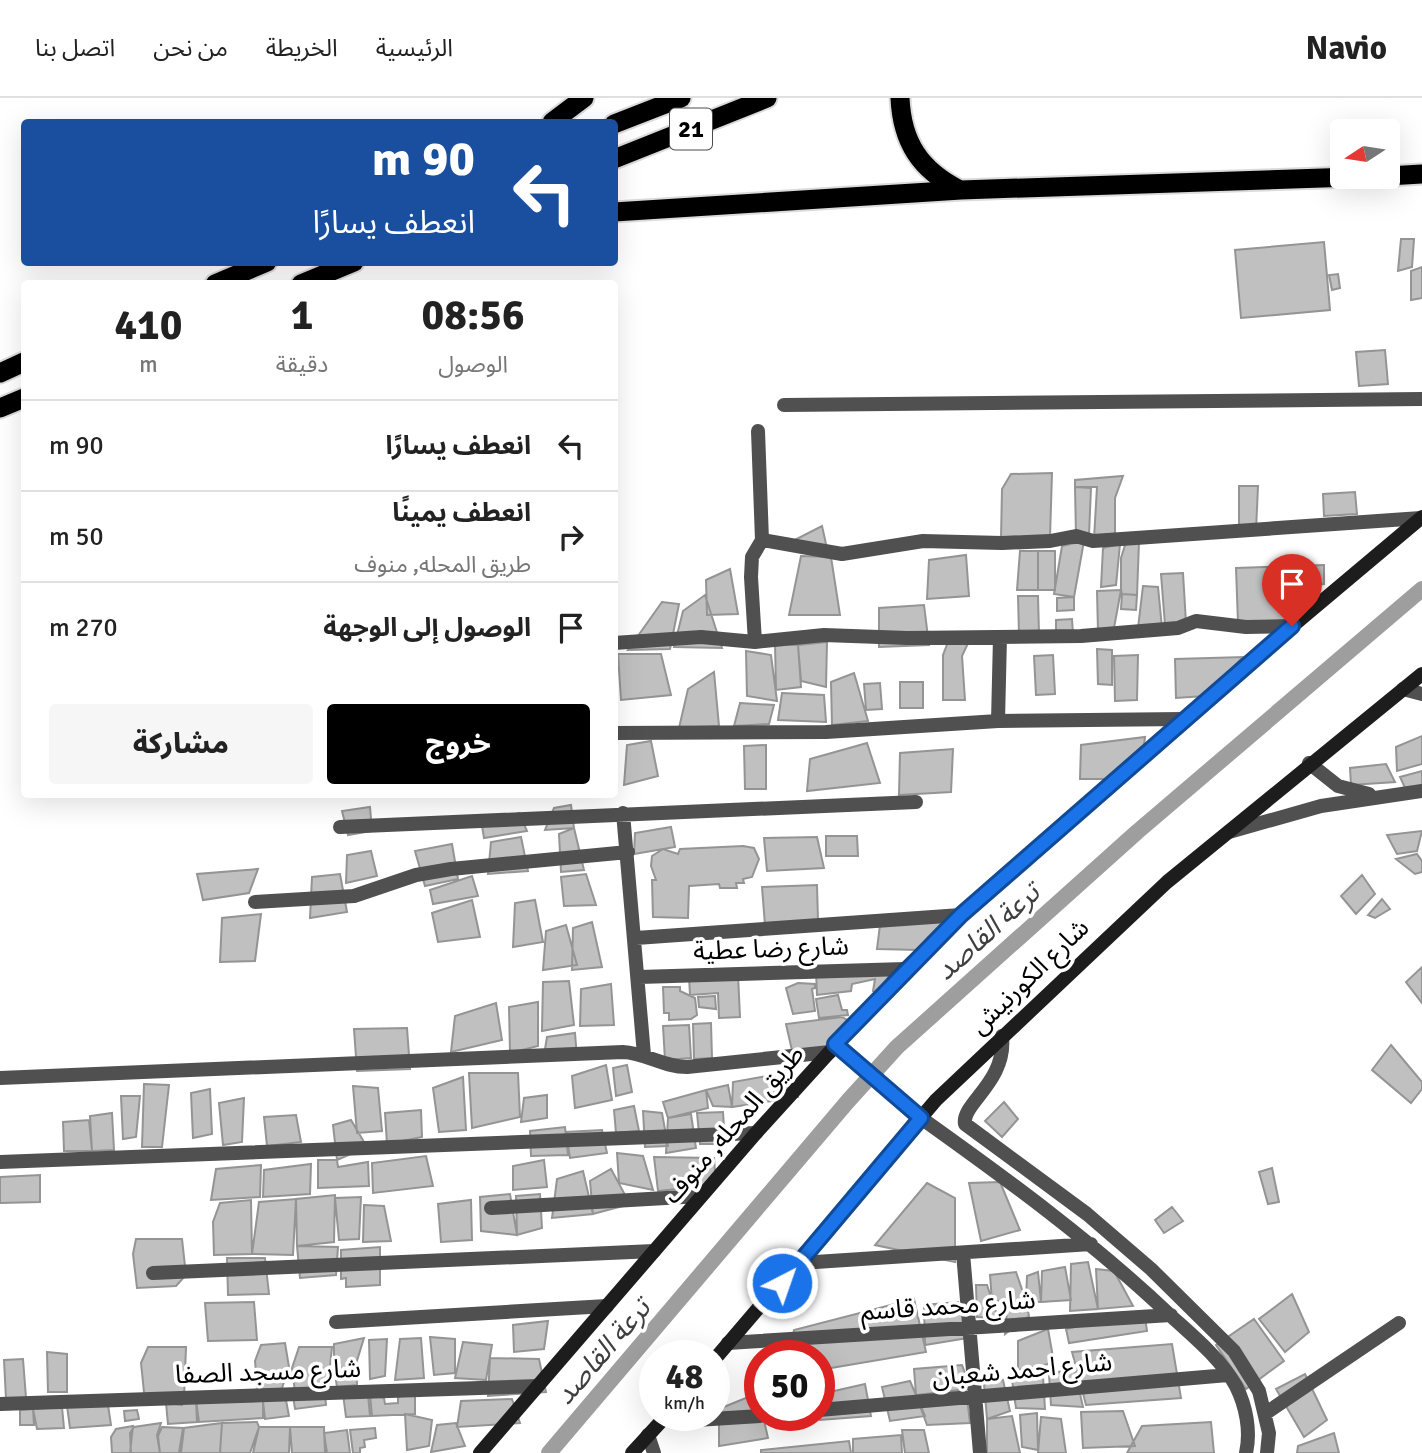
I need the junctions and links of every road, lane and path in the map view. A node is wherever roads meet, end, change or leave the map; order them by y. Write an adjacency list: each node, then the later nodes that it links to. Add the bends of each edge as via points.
1 (584, 98): 5 (highway)
2 (681, 98): 6 (highway, 21)
3 (767, 98): 7 (highway, 21)
4 (900, 98): 11 (highway, via 901,122 909,145 939,180)
5 (556, 119)
6 (618, 122)
7 (618, 157)
8 (1422, 174): 9 (highway)
9 (1400, 175)
10 (1330, 178): 11 (highway)
11 (961, 190): 12 (highway)
12 (618, 212)
13 (258, 266): 15 (highway)
14 (344, 266): 16 (highway)
15 (224, 280)
16 (311, 280)
17 (21, 363): 18 (highway)
18 (0, 373)
19 (21, 399): 22 (highway)
20 (1422, 399): 21 (street)
21 (784, 405)
22 (0, 408)
23 (758, 431): 25 (street)
24 (1421, 518): 25 (street, via 1093,541 1076,536 1002,543 923,541 842,554); 26 (main road, طريق المحله, منوف)
25 (762, 540): 28 (street, via 752,557)
26 (1292, 626): 27 (street, via 1196,621 1178,628); 33 (main road, طريق المحله, منوف)
27 (999, 637): 28 (street, via 824,635); 34 (street)
28 (755, 642): 29 (street, via 701,637)
29 (618, 643)
30 (1422, 674): 31 (main road, شارع الكورنيش)
31 (1403, 689): 32 (street); 36 (main road, شارع الكورنيش)
32 (1422, 694)
33 (1184, 719): 34 (street); 45 (main road, طريق المحله, منوف)
34 (998, 721): 35 (street, via 826,732)
35 (618, 733)
36 (1309, 763): 38 (street, via 1338,786); 42 (main road, شارع الكورنيش)
37 (1422, 791): 38 (street)
38 (1388, 795): 42 (street, via 1321,806)
39 (916, 802): 40 (street)
40 (623, 813): 41 (street); 43 (street)
41 (340, 827)
42 (1223, 834): 49 (main road, شارع الكورنيش)
43 (628, 852): 44 (street, via 451,869 416,875 354,896); 46 (street)
44 (255, 902)
45 (961, 915): 46 (street); 47 (main road, طريق المحله, منوف)
46 (636, 938): 48 (street)
47 (905, 969): 48 (street, شارع رضا عطية); 50 (main road, طريق المحله, منوف)
48 (639, 977): 51 (street)
49 (1002, 1036): 53 (main road, شارع الكورنيش); 75 (street, via 1000,1067 965,1114 965,1124 1087,1214 1152,1269 1234,1351 1248,1370)
50 (832, 1048): 51 (street, via 678,1067); 53 (main road); 54 (main road, طريق المحله, منوف)
51 (644, 1055): 52 (street, via 615,1052)
52 (0, 1078)
53 (921, 1118): 58 (street); 61 (main road, شارع الكورنيش)
54 (756, 1133): 55 (street); 56 (main road, طريق المحله, منوف)
55 (0, 1162)
56 (701, 1196): 57 (street); 59 (main road, طريق المحله, منوف)
57 (491, 1208)
58 (1091, 1244): 60 (street); 64 (street)
59 (653, 1251): 62 (street); 63 (main road, طريق المحله, منوف)
60 (963, 1253): 61 (street); 67 (street)
61 (800, 1263): 68 (main road, شارع الكورنيش)
62 (153, 1273)
63 (607, 1306): 65 (street); 71 (main road, طريق المحله, منوف)
64 (1171, 1315): 67 (street, شارع محمد قاسم); 70 (street)
65 (336, 1322)
66 (1399, 1323): 75 (street)
67 (969, 1328): 69 (street, شارع محمد قاسم); 72 (street)
68 (730, 1341)
69 (730, 1343)
70 (1228, 1375): 72 (street, شارع احمد شعبان); 82 (street, via 1243,1403)
71 (538, 1386): 73 (street, شارع مسجد الصفا); 78 (main road, طريق المحله, منوف)
72 (975, 1397): 74 (street, شارع احمد شعبان); 81 (street)
73 (0, 1404)
74 (835, 1409)
75 (1266, 1413): 83 (street)
76 (652, 1431): 77 (main road)
77 (648, 1435): 79 (main road); 80 (street)
78 (480, 1453)
79 (632, 1453)
80 (654, 1453)
81 (980, 1453)
82 (1246, 1453)
83 (1267, 1453)

